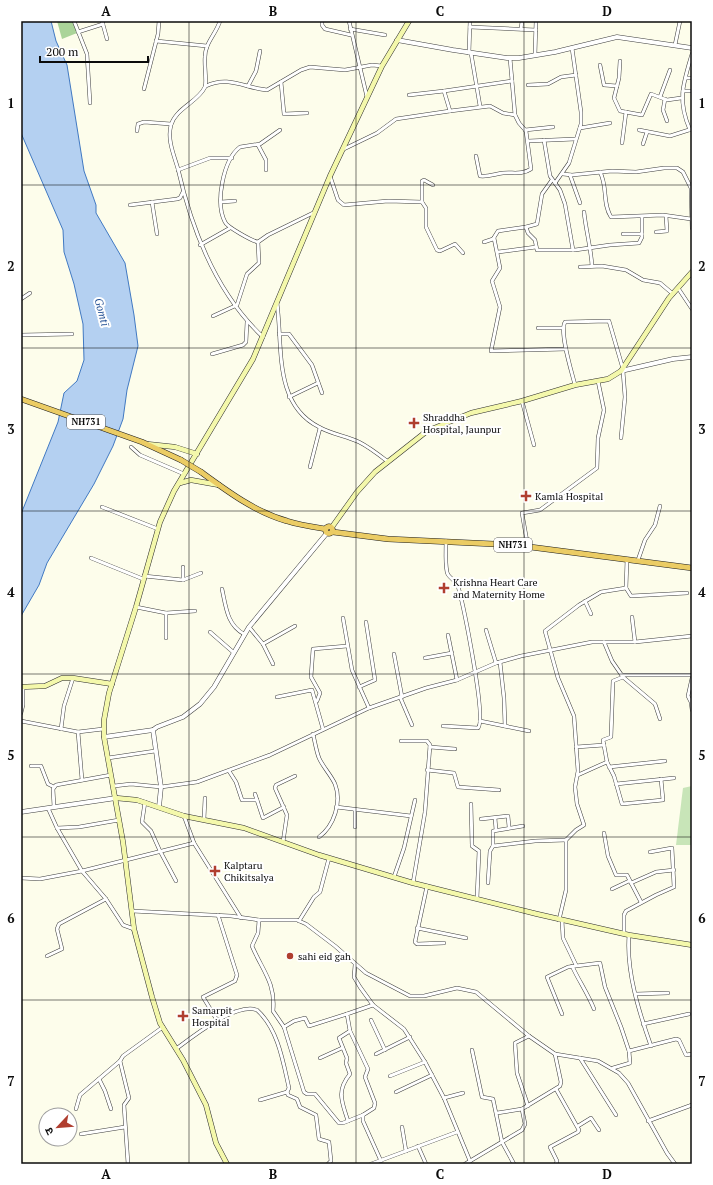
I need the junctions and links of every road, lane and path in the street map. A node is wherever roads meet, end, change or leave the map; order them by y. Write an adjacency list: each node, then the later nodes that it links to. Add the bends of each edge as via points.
1 (74, 21): 16 (street)
2 (159, 21): 21 (street)
3 (220, 21): 23 (street)
4 (322, 21): 17 (street, via 325,29)
5 (349, 21): 13 (street)
6 (409, 21): 20 (main road)
7 (470, 21): 12 (street)
8 (522, 21): 14 (street)
9 (536, 21): 15 (street)
10 (680, 21): 22 (street)
11 (103, 22): 16 (street); 19 (street)
12 (470, 27): 14 (street); 27 (street)
13 (350, 29): 17 (street); 18 (street)
14 (521, 29): 15 (street)
15 (536, 30): 29 (street)
16 (78, 32): 55 (street, via 88,61)
17 (351, 35): 34 (street)
18 (385, 35)
19 (107, 39)
20 (397, 40): 27 (street); 33 (main road)
21 (156, 41): 23 (street); 46 (street)
22 (675, 45): 24 (street, via 617,37); 25 (street)
23 (207, 46): 42 (street)
24 (572, 48): 29 (street); 36 (street)
25 (692, 48)
26 (260, 51): 43 (street, via 258,67)
27 (470, 53): 30 (street); 44 (street)
28 (692, 54): 37 (street)
29 (535, 56): 30 (street)
30 (510, 58): 39 (street)
31 (620, 61): 45 (street)
32 (600, 65): 45 (street, via 604,85)
33 (382, 66): 34 (street); 52 (main road)
34 (359, 68): 40 (street, via 345,70 310,67); 52 (street)
35 (670, 70): 51 (street)
36 (576, 75): 41 (street, via 561,77 548,84); 65 (street)
37 (686, 78): 38 (street); 49 (street)
38 (692, 78)
39 (512, 81): 44 (street); 60 (street)
40 (281, 82): 43 (street, via 267,90); 59 (street, via 284,114)
41 (528, 85)
42 (206, 86): 43 (street, via 222,81); 63 (street)
43 (248, 86)
44 (477, 86): 48 (street); 56 (street)
45 (617, 86): 58 (street, via 615,103 619,110)
46 (144, 89)
47 (692, 90): 49 (street)
48 (444, 91): 50 (street); 57 (street)
49 (683, 91): 53 (street)
50 (409, 95)
51 (660, 97): 54 (street); 58 (street, via 650,95 642,115)
52 (367, 98): 78 (main road)
53 (682, 98): 54 (street); 66 (street, via 682,112)
54 (665, 100): 61 (street)
55 (90, 103)
56 (480, 106): 57 (street); 60 (street, via 490,106 503,113)
57 (450, 111): 78 (street, via 402,117)
58 (626, 112): 75 (street)
59 (307, 113)
60 (515, 115): 68 (street)
61 (667, 121)
62 (610, 123): 65 (street)
63 (171, 124): 70 (street, via 144,122 138,124); 81 (street, via 169,136)
64 (553, 127): 68 (street)
65 (580, 128): 72 (street)
66 (691, 129): 71 (street, via 670,136)
67 (280, 130): 77 (street)
68 (525, 130): 74 (street)
69 (639, 130): 71 (street)
70 (137, 131)
71 (647, 132): 76 (street)
72 (575, 139): 73 (street); 84 (street, via 569,163)
73 (544, 140): 74 (street); 87 (street, via 549,173)
74 (528, 141): 79 (street, via 531,168 515,174 480,176)
75 (622, 143)
76 (644, 144)
77 (258, 145): 80 (street, via 240,147); 82 (street, via 266,160)
78 (344, 149): 86 (main road)
79 (476, 156)
80 (232, 158): 81 (street, via 210,158); 92 (street, via 220,186)
81 (178, 170): 89 (street)
82 (266, 170)
83 (600, 172): 85 (street); 99 (street, via 604,181 605,202 611,217); 100 (street, via 636,172 664,168 680,170 691,188)
84 (563, 174): 85 (street); 87 (street)
85 (570, 175): 94 (street)
86 (330, 176): 93 (street, via 338,200 344,205 388,201); 96 (main road)
87 (554, 181): 101 (street, via 542,194 537,224); 114 (street, via 565,204)
88 (433, 185): 93 (street, via 422,181)
89 (183, 192): 91 (street, via 179,199); 111 (street)
90 (235, 201): 92 (street)
91 (152, 202): 95 (street); 105 (street)
92 (221, 202): 102 (street, via 224,219)
93 (422, 202): 116 (street, via 426,208 426,227 438,250 455,244)
94 (580, 203)
95 (130, 205)
96 (315, 212): 109 (street); 124 (main road)
97 (584, 212): 113 (street, via 586,233)
98 (666, 216): 99 (street); 100 (street); 104 (street, via 667,231)
99 (642, 217): 107 (street)
100 (691, 219): 103 (street)
101 (526, 227): 108 (street, via 496,231); 112 (street, via 535,240)
102 (230, 228): 109 (street); 111 (street)
103 (692, 228)
104 (656, 232)
105 (156, 234)
106 (623, 234): 107 (street)
107 (642, 234): 113 (street, via 639,244)
108 (494, 238): 110 (street); 115 (street)
109 (258, 242): 125 (street, via 259,263 247,274)
110 (484, 242)
111 (200, 244): 125 (street, via 220,281)
112 (536, 248): 114 (street, via 539,251); 115 (street)
113 (591, 248): 114 (street); 117 (street)
114 (573, 250)
115 (498, 252): 135 (street, via 500,271 492,280 500,307 491,351)
116 (463, 253)
117 (592, 266): 118 (street); 122 (street, via 626,270 643,280 660,283)
118 (580, 267)
119 (692, 272): 120 (main road)
120 (678, 288): 122 (main road); 126 (street)
121 (30, 293): 123 (street)
122 (673, 294): 138 (main road)
123 (21, 299)
124 (277, 301): 132 (street); 134 (main road)
125 (237, 305): 127 (street); 128 (street)
126 (691, 306)
127 (212, 316)
128 (247, 322): 134 (street); 136 (street, via 245,343)
129 (538, 328): 130 (street)
130 (563, 328): 135 (street); 138 (street, via 563,324 567,322 609,321)
131 (72, 334): 133 (street)
132 (279, 334): 140 (street, via 287,333 291,337 312,364); 143 (street)
133 (21, 335)
134 (263, 337): 151 (main road, via 253,359)
135 (566, 350): 141 (street)
136 (212, 354)
137 (692, 357): 138 (street)
138 (622, 370): 139 (main road, via 608,380); 147 (street, via 625,397)
139 (598, 381): 141 (main road); 162 (street, via 604,410 598,438 597,468 540,510 522,513)
140 (318, 383): 142 (street); 143 (street)
141 (575, 385): 145 (main road)
142 (322, 393)
143 (289, 397): 146 (street, via 304,418)
144 (21, 400): 148 (highway, NH731)
145 (522, 401): 149 (street); 152 (main road, via 471,413 438,426)
146 (320, 428): 152 (street, via 359,442); 153 (street)
147 (621, 438)
148 (144, 443): 151 (main road, via 176,447); 156 (highway, NH731, bridge, via 181,460)
149 (534, 445)
150 (131, 447): 154 (street, via 140,455)
151 (197, 454): 154 (main road)
152 (386, 461): 160 (main road, via 357,492)
153 (310, 467)
154 (185, 474): 155 (main road)
155 (180, 483): 156 (main road, via 191,480); 159 (main road)
156 (220, 486): 160 (highway, NH731, via 273,516)
157 (660, 506): 165 (street, via 655,525 645,540)
158 (102, 507): 159 (street)
159 (158, 529): 169 (main road)
160 (329, 530): 161 (highway, NH731, via 388,539); 183 (street)
161 (446, 541): 162 (highway, NH731); 202 (street, via 447,573 458,585)
162 (528, 547): 164 (highway, NH731)
163 (91, 558): 169 (street)
164 (627, 559): 165 (highway, NH731); 171 (street)
165 (638, 560): 167 (highway, NH731)
166 (183, 567): 170 (street)
167 (692, 568)
168 (201, 573): 170 (street)
169 (144, 577): 170 (street); 175 (main road)
170 (183, 580)
171 (626, 588): 173 (street, via 628,594 634,596); 174 (street, via 605,590)
172 (222, 589): 186 (street, via 231,622)
173 (687, 593)
174 (585, 601): 178 (street); 194 (street, via 545,631)
175 (136, 607): 177 (street); 208 (main road)
176 (195, 611): 177 (street)
177 (166, 613): 189 (street)
178 (591, 614)
179 (632, 617): 191 (street)
180 (343, 618): 193 (street)
181 (366, 622): 210 (street, via 375,680)
182 (295, 626): 192 (street)
183 (249, 627): 186 (street); 192 (street)
184 (486, 630): 200 (street)
185 (210, 632): 195 (street)
186 (244, 634): 195 (street)
187 (448, 635): 196 (street)
188 (692, 636): 191 (street)
189 (166, 638)
190 (604, 642): 191 (street); 194 (street, via 576,644); 204 (street)
191 (635, 642)
192 (263, 644): 201 (street)
193 (347, 646): 210 (street); 213 (street, via 312,649 311,677 320,693)
194 (550, 651): 199 (street); 234 (street, via 574,716)
195 (233, 652): 226 (street, via 214,687 200,704 183,717)
196 (452, 652): 198 (street); 207 (street)
197 (394, 654): 212 (street)
198 (424, 658)
199 (500, 662): 200 (street); 222 (street)
200 (496, 663): 202 (street)
201 (273, 664)
202 (475, 673): 207 (street); 218 (street)
203 (692, 675): 204 (street)
204 (622, 676): 217 (street, via 655,704); 232 (street, via 613,681 611,737 603,739)
205 (73, 678): 208 (main road); 209 (main road, via 62,678 45,686); 223 (street, via 64,706)
206 (692, 678): 215 (street, via 688,696)
207 (457, 680): 212 (street)
208 (112, 684): 225 (main road)
209 (22, 687): 216 (street)
210 (359, 687): 214 (street)
211 (277, 696): 213 (street, via 312,690)
212 (401, 697): 214 (street); 220 (street)
213 (317, 701): 224 (street)
214 (369, 708): 224 (street)
215 (692, 710)
216 (21, 713)
217 (660, 719)
218 (480, 721): 221 (street, via 478,728); 222 (street)
219 (21, 722): 223 (street)
220 (412, 725)
221 (443, 726)
222 (505, 726): 228 (street)
223 (61, 729): 227 (street)
224 (323, 729): 229 (street)
225 (103, 730): 227 (street); 230 (main road)
226 (153, 730): 230 (street); 236 (street)
227 (78, 732): 248 (street)
228 (528, 732)
229 (313, 734): 243 (street); 265 (street, via 319,758 335,784)
230 (104, 737): 237 (main road)
231 (401, 741): 233 (street, via 427,740)
232 (604, 745): 234 (street); 239 (street)
233 (430, 747): 235 (street); 242 (street)
234 (576, 747): 245 (street)
235 (455, 749)
236 (155, 751): 237 (street); 253 (street)
237 (108, 758): 244 (main road)
238 (665, 761): 241 (street)
239 (607, 762): 241 (street); 245 (street)
240 (31, 766): 252 (street, via 42,766 48,784)
241 (609, 767): 250 (street)
242 (427, 770): 254 (street, via 454,772 458,787); 296 (street, via 424,812)
243 (229, 771): 253 (street, via 197,782); 258 (street, via 242,800)
244 (111, 775): 248 (street); 251 (main road)
245 (578, 775): 282 (street, via 575,787 577,804 584,826)
246 (295, 776): 264 (street, via 275,786)
247 (674, 778): 249 (street)
248 (82, 780): 252 (street)
249 (661, 780): 250 (street); 250 (street, via 663,800 624,804)
250 (616, 784)
251 (114, 786): 253 (street, via 131,784); 256 (main road)
252 (54, 787): 262 (street)
253 (161, 787): 263 (street)
254 (499, 790)
255 (255, 794): 258 (street)
256 (116, 798): 260 (main road); 262 (street); 274 (main road)
257 (205, 798): 272 (street)
258 (257, 800): 264 (street, via 263,818)
259 (415, 800): 270 (street)
260 (145, 802): 263 (main road); 286 (street, via 142,822 151,831)
261 (471, 804): 300 (street, via 472,846 479,851)
262 (54, 807): 266 (street)
263 (159, 807): 269 (main road)
264 (284, 807): 283 (street, via 287,817)
265 (336, 807): 267 (street); 281 (street, via 326,831)
266 (48, 808): 268 (street); 278 (street)
267 (355, 810): 270 (street); 276 (street)
268 (21, 812)
269 (184, 816): 272 (main road); 284 (street)
270 (411, 816): 292 (street)
271 (494, 818): 273 (street); 277 (street, via 508,816); 279 (street)
272 (204, 819): 283 (main road, via 244,828)
273 (482, 819)
274 (119, 820): 278 (street); 289 (main road)
275 (522, 826): 277 (street)
276 (355, 827)
277 (509, 827): 279 (street)
278 (57, 828): 291 (street)
279 (496, 830): 285 (street, via 493,832)
280 (604, 833): 295 (street, via 608,856 616,875 626,874)
281 (319, 836)
282 (566, 840): 285 (street); 308 (street, via 566,890)
283 (283, 842): 288 (main road)
284 (194, 843): 286 (street); 305 (street)
285 (493, 846): 297 (street, via 490,851)
286 (160, 851): 289 (street); 294 (street)
287 (650, 852): 290 (street, via 672,848)
288 (329, 858): 292 (main road); 307 (street, via 320,892)
289 (125, 860): 291 (street); 303 (main road)
290 (674, 870): 295 (street, via 656,872); 302 (street, via 673,889)
291 (82, 871): 293 (street, via 40,879); 301 (street)
292 (394, 877): 296 (main road)
293 (21, 878)
294 (176, 882)
295 (630, 882): 299 (street); 302 (street)
296 (413, 883): 298 (main road)
297 (488, 883)
298 (427, 886): 300 (main road); 309 (street)
299 (612, 889)
300 (477, 898): 308 (main road)
301 (106, 899): 310 (street, via 123,925); 315 (street, via 59,924 57,929 62,949)
302 (641, 902): 311 (street, via 624,913)
303 (132, 911): 304 (street); 310 (main road)
304 (218, 915): 305 (street); 325 (street, via 237,975 235,981 203,997)
305 (241, 918): 306 (street)
306 (259, 920): 307 (street); 329 (street, via 258,933 252,946 272,985 273,1011)
307 (300, 920): 316 (street, via 336,946)
308 (561, 920): 311 (main road); 317 (street, via 563,938)
309 (417, 928): 312 (street); 313 (street, via 416,943)
310 (134, 929): 328 (main road, via 152,997)
311 (626, 934): 314 (main road); 319 (street)
312 (466, 938)
313 (444, 943)
314 (692, 945)
315 (47, 956)
316 (356, 965): 320 (street, via 354,977); 331 (street, via 410,996 424,996 457,988 476,992)
317 (574, 966): 321 (street); 323 (street, via 546,978); 338 (street, via 598,963 601,965 605,987)
318 (668, 993): 319 (street)
319 (636, 994): 327 (street)
320 (373, 1005): 322 (street); 332 (street)
321 (594, 1009)
322 (347, 1014): 329 (street, via 309,1026 305,1018); 330 (street)
323 (562, 1014)
324 (689, 1014): 327 (street)
325 (217, 1020): 335 (street); 351 (street, via 246,1010 253,1009 258,1012 269,1025 278,1047 290,1088)
326 (371, 1020): 336 (street)
327 (643, 1024): 333 (street)
328 (163, 1026): 335 (main road); 344 (street, via 122,1056)
329 (284, 1027): 364 (street, via 305,1094 316,1094 339,1122)
330 (350, 1031): 334 (street, via 340,1036); 362 (street, via 368,1069 366,1080 375,1103 374,1108)
331 (529, 1036): 340 (street); 357 (street, via 515,1043 517,1073)
332 (410, 1037): 336 (street); 345 (street)
333 (651, 1046): 338 (street); 341 (street, via 677,1039 686,1055)
334 (342, 1048): 342 (street); 364 (street, via 350,1074 344,1081 340,1094)
335 (176, 1049): 378 (main road, via 206,1105 216,1143)
336 (385, 1050): 339 (street)
337 (472, 1050): 361 (street, via 482,1097 493,1098)
338 (629, 1051): 346 (street, via 630,1063)
339 (376, 1054)
340 (555, 1054): 343 (street); 350 (street, via 561,1085)
341 (692, 1054)
342 (320, 1058)
343 (580, 1058): 346 (street, via 598,1061); 363 (street)
344 (120, 1061): 349 (street); 367 (street, via 129,1098 124,1105)
345 (425, 1062): 347 (street); 348 (street)
346 (613, 1068): 365 (street, via 628,1083)
347 (432, 1075): 352 (street); 354 (street)
348 (390, 1076)
349 (99, 1079): 358 (street, via 80,1095); 359 (street)
350 (556, 1089): 357 (street); 366 (street)
351 (287, 1092): 355 (street); 379 (street, via 297,1099 300,1107 316,1115 320,1139 329,1142 332,1157)
352 (396, 1092)
353 (463, 1093): 354 (street)
354 (444, 1098): 370 (street)
355 (260, 1100)
356 (692, 1105): 365 (street)
357 (528, 1106): 360 (street)
358 (77, 1107)
359 (111, 1109)
360 (522, 1109): 361 (street); 372 (street, via 524,1128)
361 (497, 1113): 372 (street)
362 (363, 1114): 364 (street); 375 (street, via 363,1121)
363 (616, 1115)
364 (348, 1121)
365 (648, 1121): 385 (street)
366 (578, 1126): 369 (street, via 591,1118); 384 (street, via 578,1132 550,1146)
367 (125, 1127): 371 (street); 377 (street)
368 (402, 1127): 374 (street)
369 (599, 1130)
370 (457, 1132): 373 (street); 376 (street)
371 (81, 1134)
372 (502, 1142): 376 (street); 383 (street)
373 (418, 1146): 374 (street); 381 (street)
374 (406, 1151): 375 (street)
375 (381, 1161): 380 (street)
376 (470, 1161): 382 (street)
377 (128, 1164)
378 (227, 1164)
379 (328, 1164)
380 (371, 1164)
381 (426, 1164)
382 (465, 1164)
383 (514, 1164)
384 (556, 1164)
385 (675, 1164)

